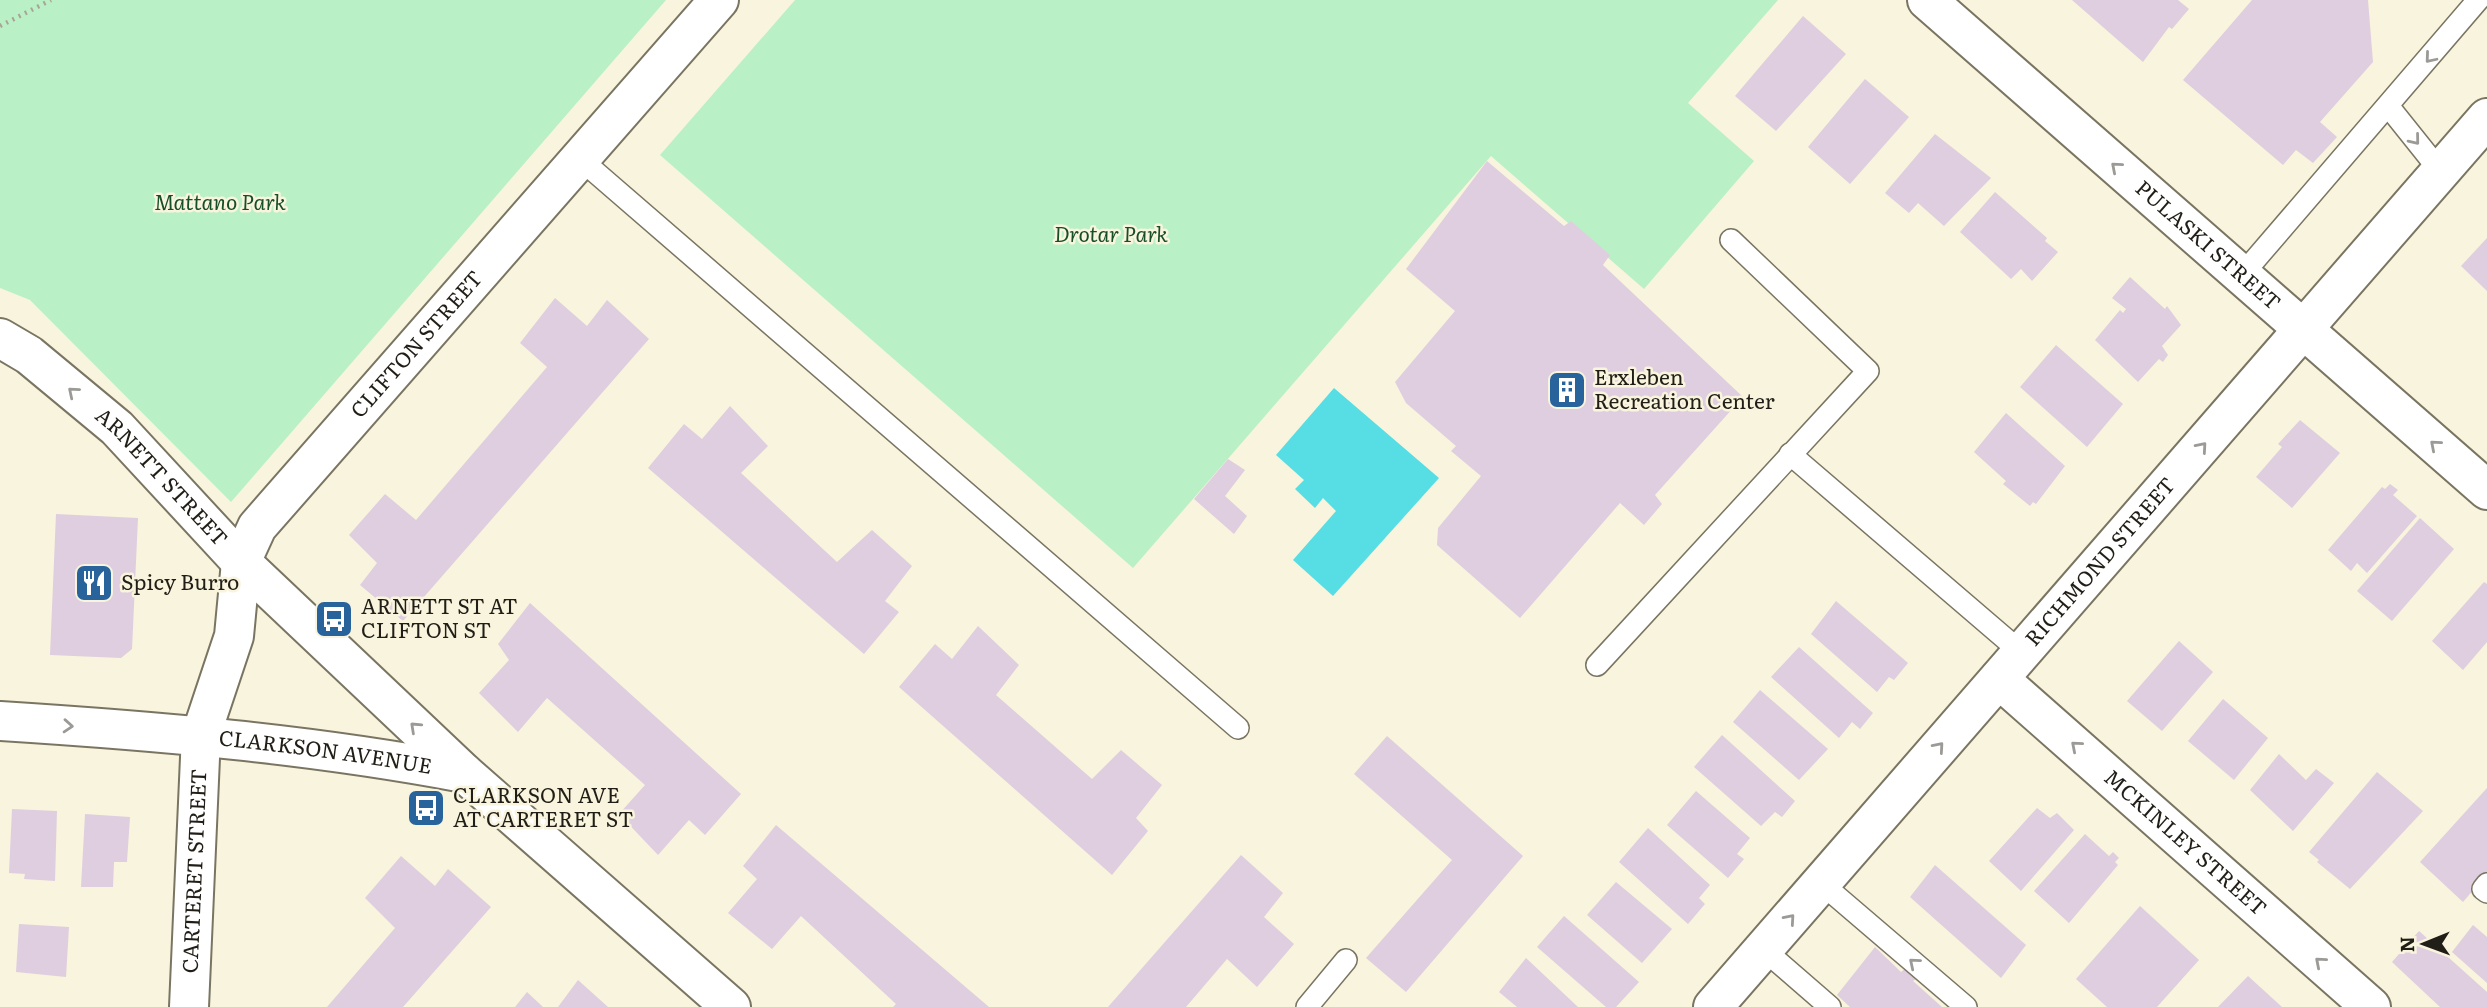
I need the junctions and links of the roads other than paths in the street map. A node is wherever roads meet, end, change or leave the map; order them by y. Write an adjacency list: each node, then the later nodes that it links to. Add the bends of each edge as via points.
1 (719, 0): 6 (street, CLIFTON STREET)
2 (1927, 0): 9 (street, PULASKI STREET, one-way to 2)
3 (2473, 3): 4 (lane, one-way to 4)
4 (2389, 107): 7 (lane, one-way to 7); 9 (lane)
5 (2487, 118): 7 (street, RICHMOND STREET)
6 (579, 158): 14 (street, CLIFTON STREET, via 257,527); 18 (lane)
7 (2441, 172): 10 (street, RICHMOND STREET)
8 (1731, 240): 12 (lane, via 1868,371)
9 (2241, 276): 10 (street, PULASKI STREET)
10 (2303, 331): 13 (street, PULASKI STREET, one-way to 10); 16 (street, RICHMOND STREET, one-way to 10)
11 (0, 338): 14 (street, ARNETT STREET, one-way to 11, via 117,428 29,355)
12 (1790, 454): 15 (lane); 16 (lane)
13 (2487, 490)
14 (241, 562): 19 (street, CLIFTON STREET, via 234,636); 20 (street, ARNETT STREET, one-way to 14)
15 (1597, 665)
16 (2011, 666): 21 (street, RICHMOND STREET, one-way to 16); 32 (street, MCKINLEY STREET, one-way to 16)
17 (0, 721): 19 (street, CLARKSON AVENUE, one-way to 19)
18 (1238, 729)
19 (201, 734): 20 (street, CLARKSON AVENUE, via 360,753); 26 (street, CARTERET STREET)
20 (464, 774): 27 (street, CLARKSON AVENUE)
21 (1821, 883): 24 (street, RICHMOND STREET, one-way to 21); 31 (lane, one-way to 21)
22 (2487, 884): 23 (lane, via 2483,889)
23 (2487, 892)
24 (1763, 949): 29 (street, RICHMOND STREET); 30 (lane)
25 (1346, 960): 28 (lane)
26 (188, 1007)
27 (731, 1007)
28 (1307, 1007)
29 (1713, 1007)
30 (1830, 1007)
31 (1966, 1007)
32 (2371, 1007)

